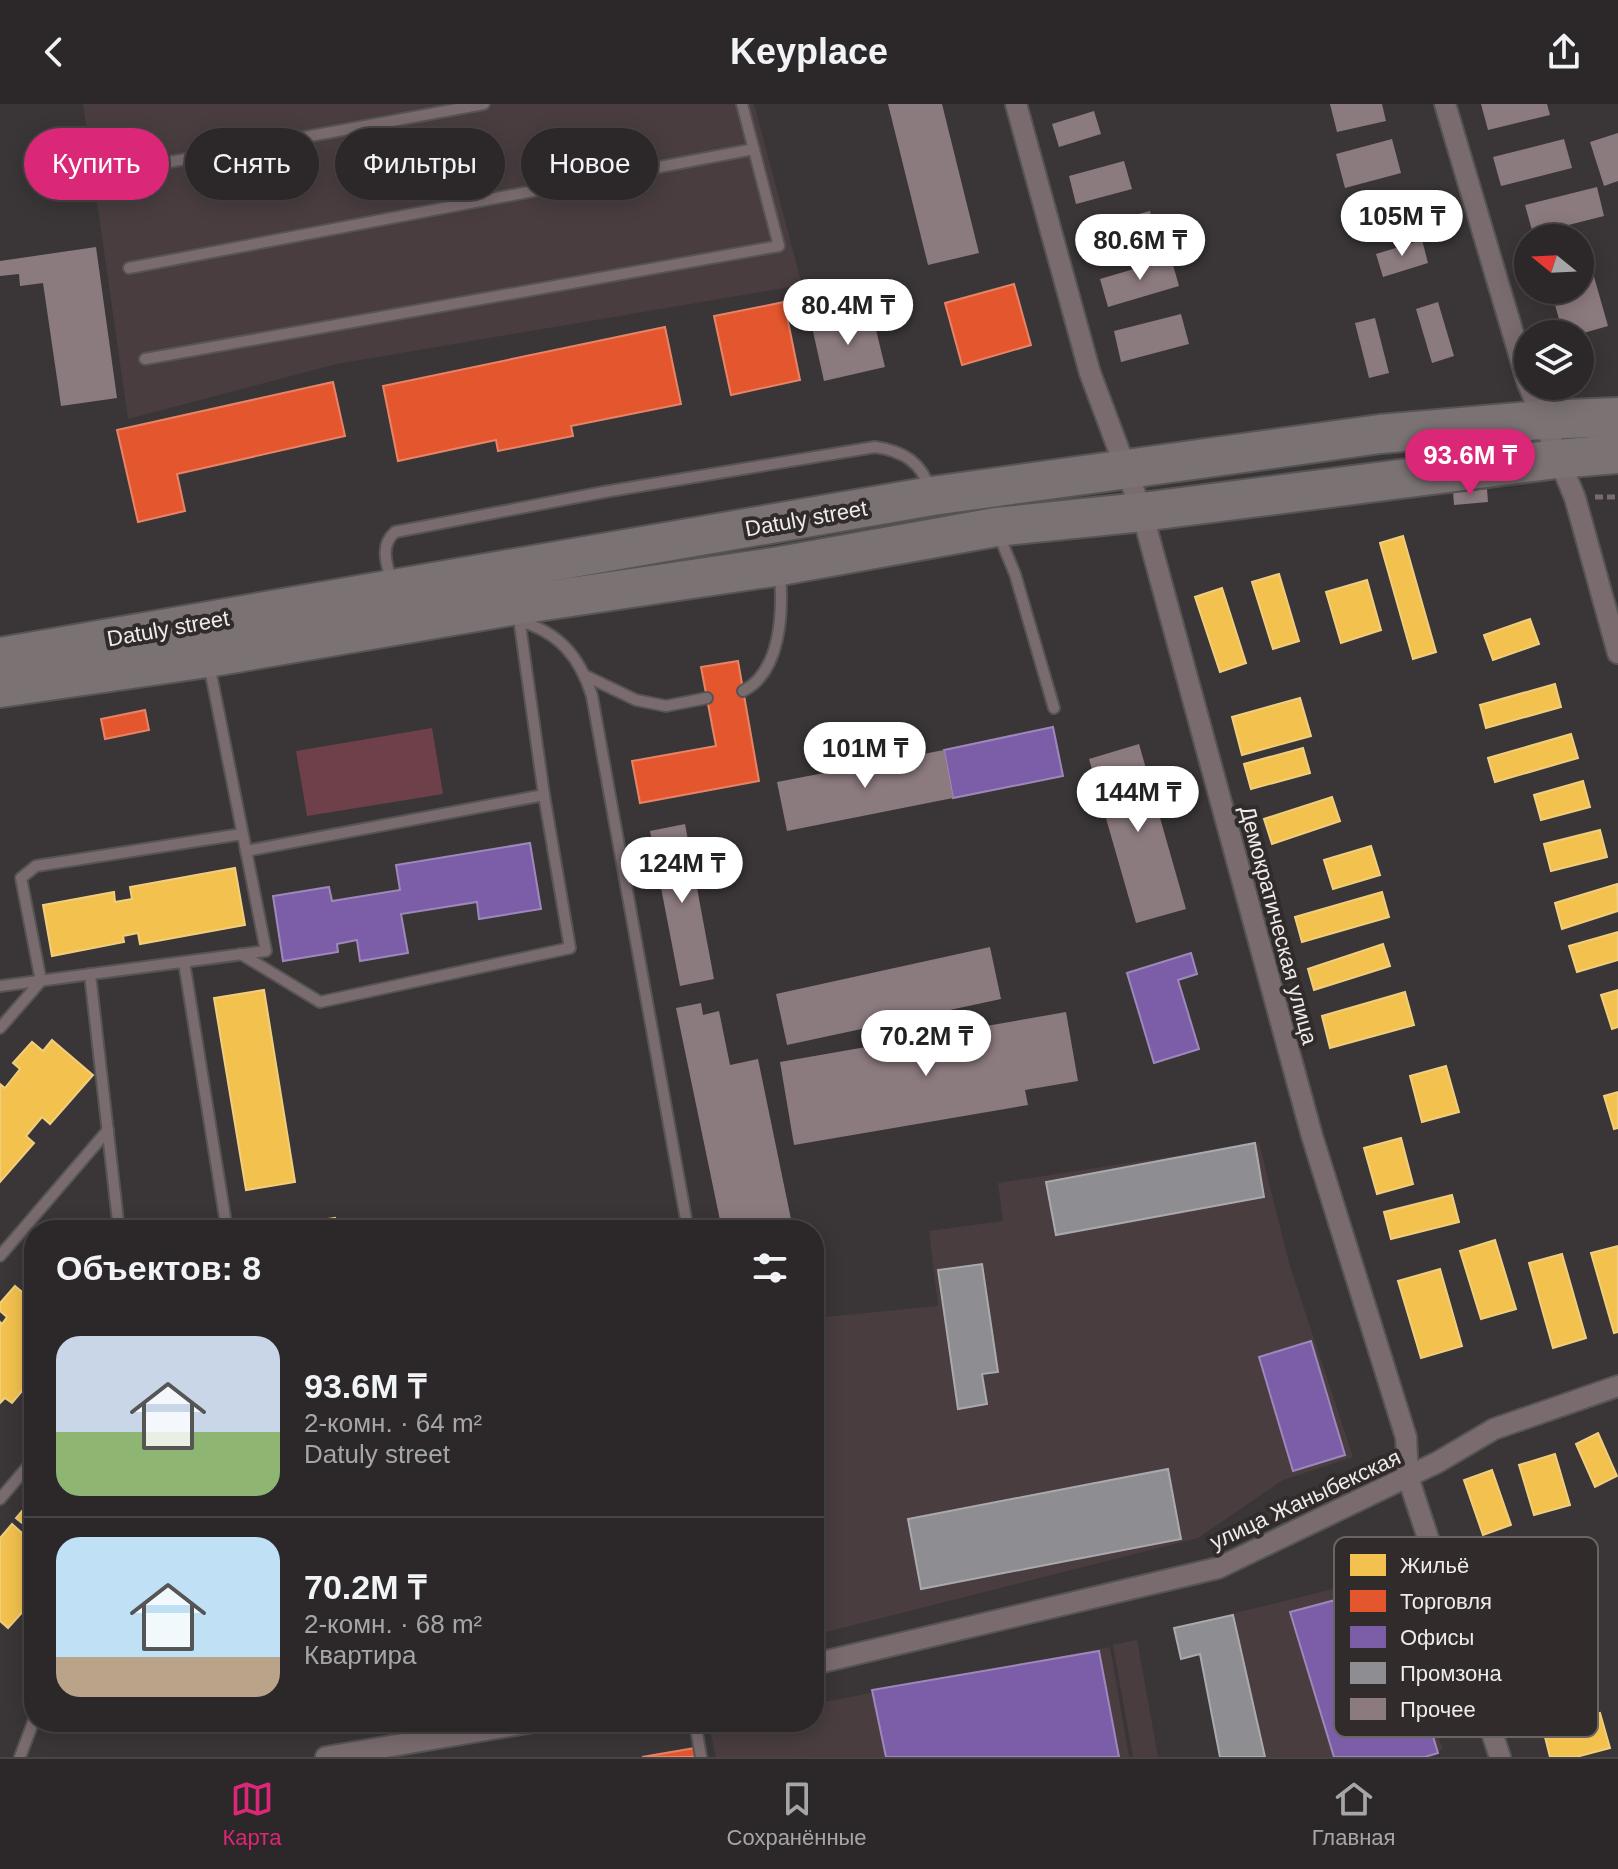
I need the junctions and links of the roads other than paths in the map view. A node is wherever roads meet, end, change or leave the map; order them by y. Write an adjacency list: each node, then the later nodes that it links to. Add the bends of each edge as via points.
1 (484, 104): 6 (lane)
2 (742, 104): 5 (lane)
3 (1016, 104): 16 (street, Демократическая улица, via 1090,373)
4 (1445, 104): 8 (street)
5 (754, 149): 7 (lane); 9 (lane, via 779,246)
6 (169, 162)
7 (129, 268)
8 (1514, 336)
9 (145, 359)
10 (1520, 400): 16 (highway, Datuly street, via 1380,434)
11 (1533, 400): 15 (street)
12 (1545, 400): 13 (highway, Datuly street)
13 (1618, 417)
14 (1618, 454): 15 (highway, Datuly street)
15 (1557, 459): 19 (highway, Datuly street); 23 (street, via 1575,498)
16 (1125, 468): 18 (highway, Datuly street); 19 (street, Демократическая улица)
17 (932, 496): 18 (highway, Datuly street); 21 (highway, Datuly street); 21 (lane, via 916,462 875,447 604,492 395,532 387,539 385,552)
18 (991, 508): 19 (highway, Datuly street); 20 (highway, Datuly street); 30 (lane)
19 (1142, 512): 49 (street, Демократическая улица, via 1312,1136 1406,1437)
20 (780, 566): 22 (highway, Datuly street); 28 (lane, via 783,605 777,639 757,684)
21 (393, 589): 24 (highway, Datuly street)
22 (518, 613): 25 (highway, Datuly street); 26 (lane, via 560,640); 31 (lane)
23 (1618, 653)
24 (0, 657)
25 (207, 658): 27 (highway, Datuly street); 32 (lane)
26 (586, 676): 29 (lane, via 636,700 666,706); 44 (lane)
27 (0, 688)
28 (743, 691)
29 (707, 698)
30 (1054, 708)
31 (544, 795): 33 (lane); 34 (lane, via 570,948 320,1002)
32 (242, 834): 33 (lane); 37 (lane, via 36,866 21,878)
33 (246, 851): 34 (lane, via 266,951)
34 (241, 954): 35 (lane)
35 (184, 962): 36 (lane); 43 (lane)
36 (90, 974): 37 (lane); 40 (lane)
37 (41, 981): 38 (lane); 39 (lane)
38 (0, 986)
39 (0, 1028)
40 (108, 1130): 41 (lane); 42 (lane)
41 (31, 1220)
42 (118, 1220)
43 (224, 1220)
44 (686, 1220)
45 (24, 1228): 46 (lane)
46 (0, 1256)
47 (1618, 1386): 49 (street, улица Жаныбекская, via 1494,1429)
48 (24, 1471): 50 (lane)
49 (1408, 1477): 51 (street, Демократическая улица); 52 (street, улица Жаныбекская, via 1218,1568)
50 (0, 1499)
51 (1428, 1537)
52 (824, 1662)
53 (29, 1732): 57 (lane)
54 (474, 1732): 58 (street)
55 (697, 1732): 59 (lane)
56 (1493, 1737): 60 (street, Демократическая улица)
57 (20, 1757)
58 (326, 1757)
59 (701, 1757)
60 (1500, 1757)

